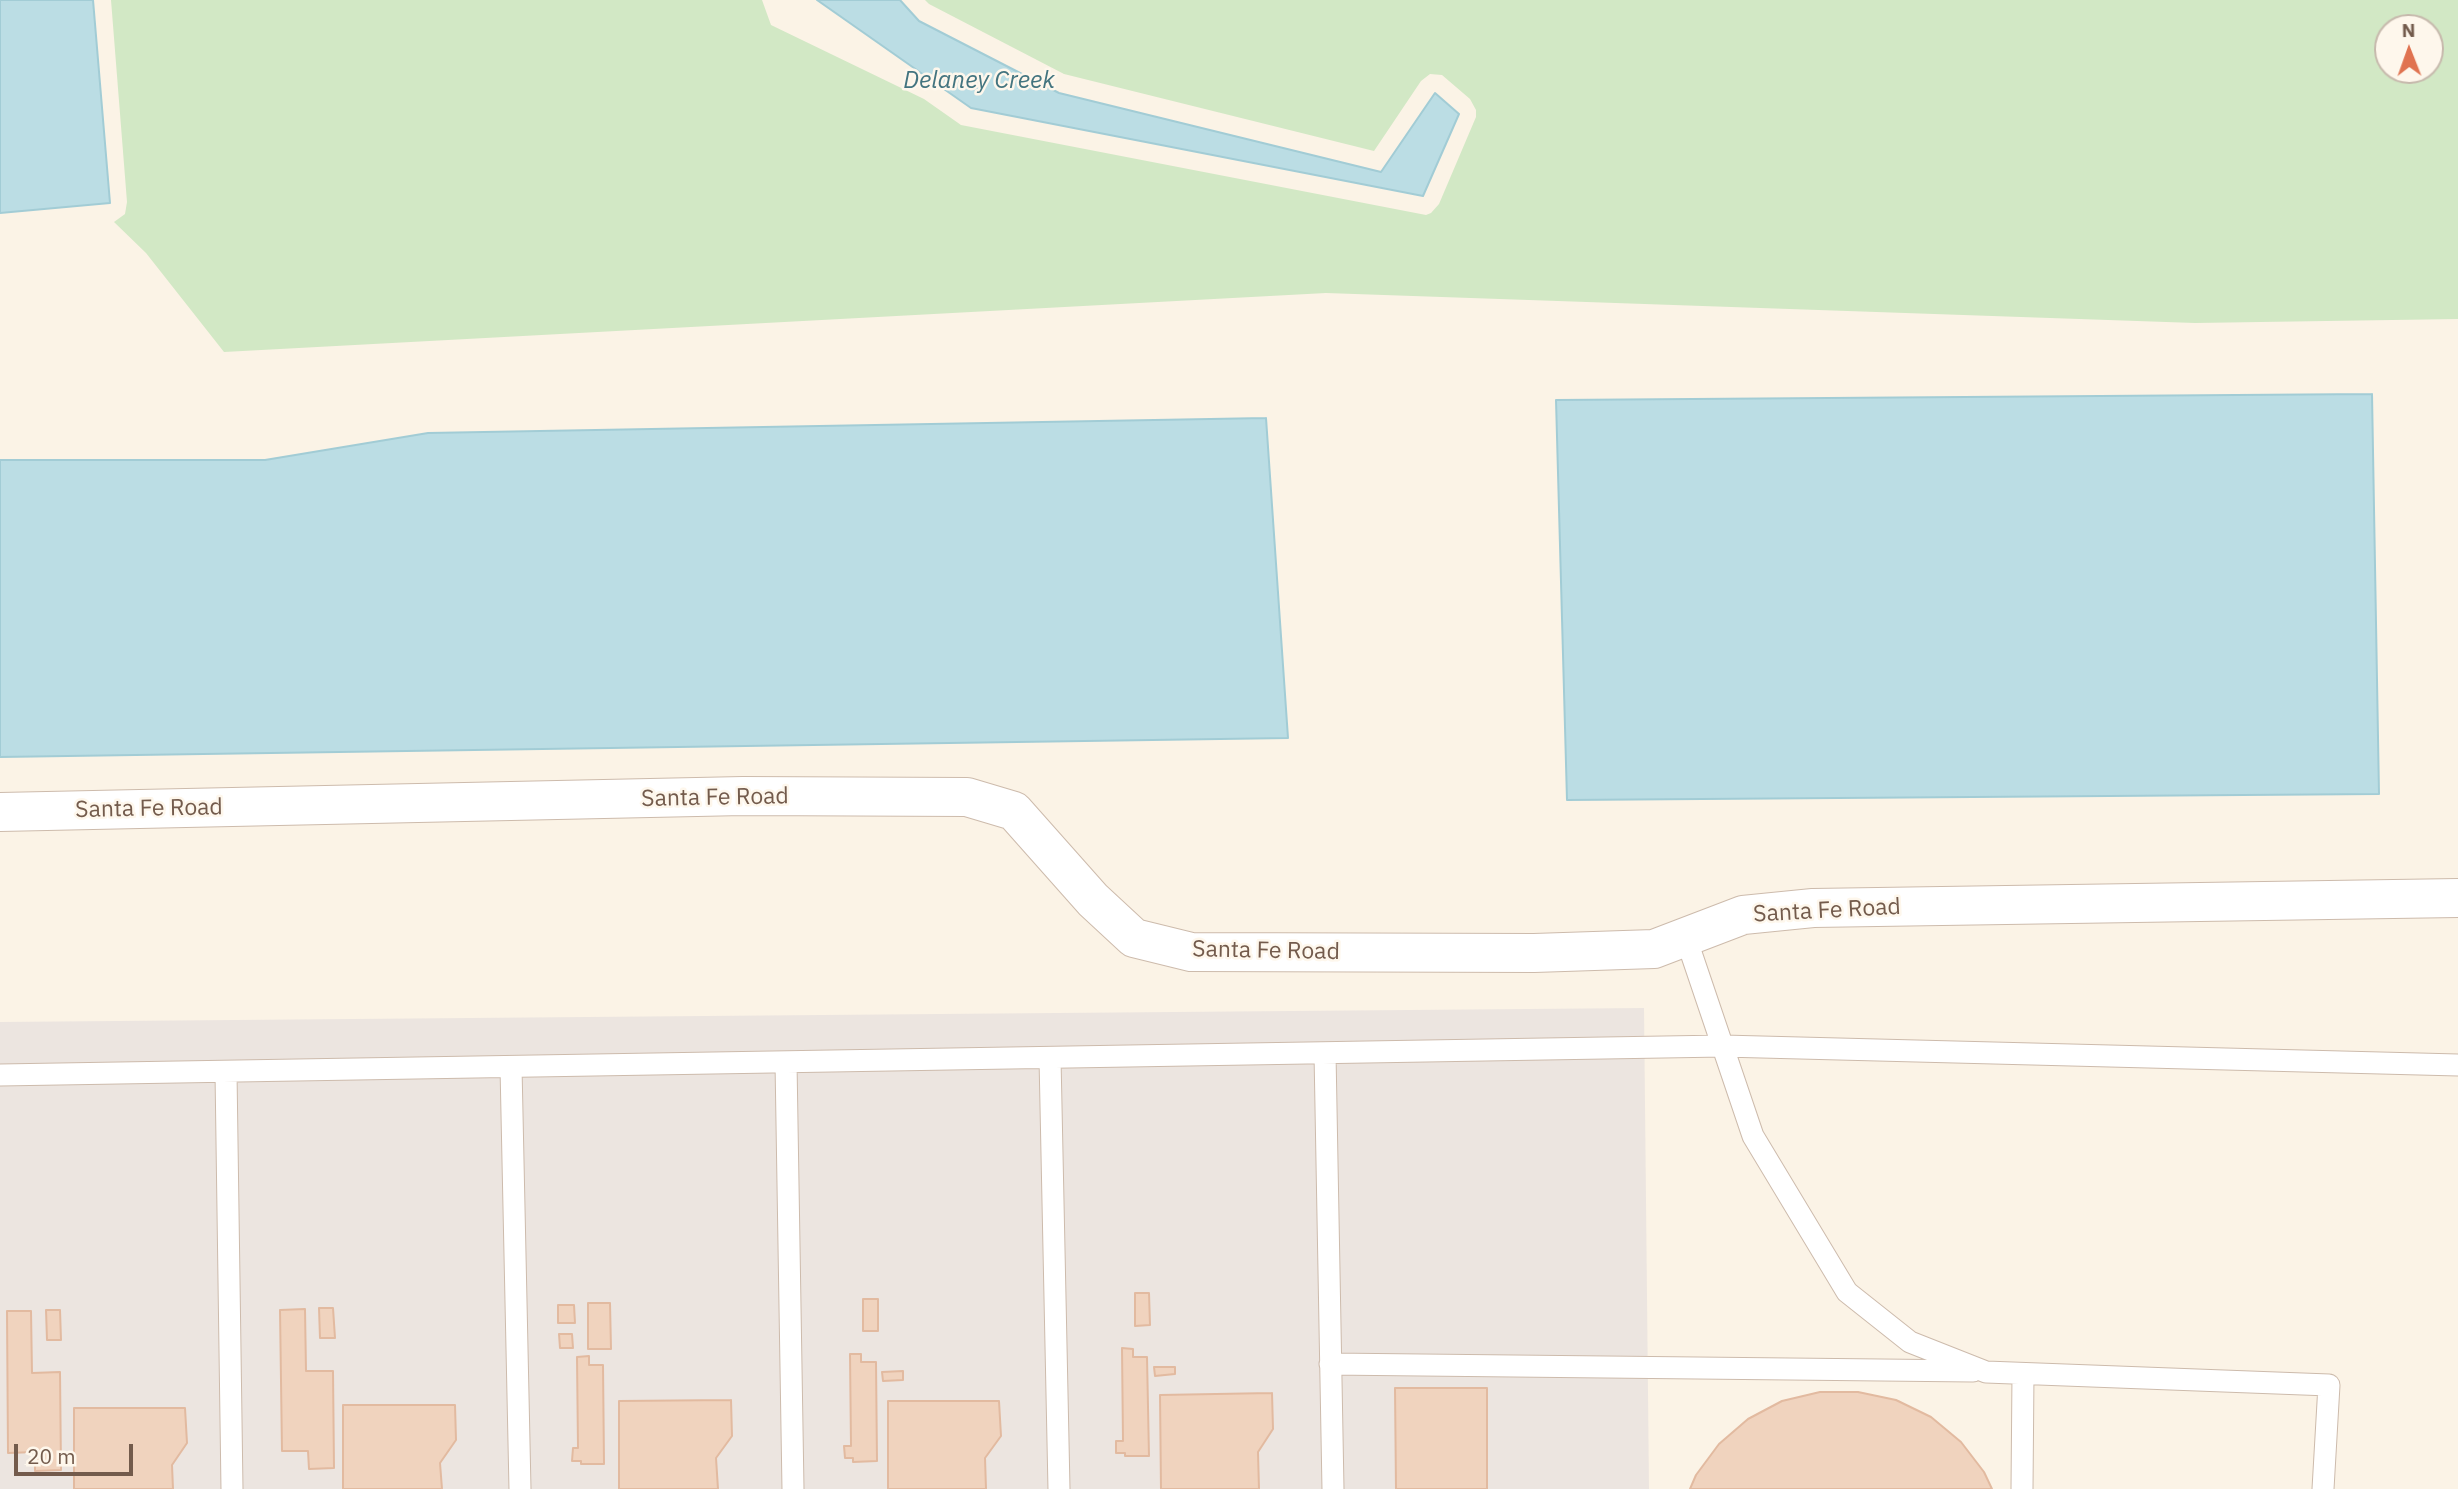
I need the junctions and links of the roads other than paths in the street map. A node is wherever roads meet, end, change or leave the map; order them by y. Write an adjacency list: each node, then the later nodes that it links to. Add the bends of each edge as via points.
1 (0, 812): 3 (street, Santa Fe Road, via 730,797 967,797 1014,811 1093,900 1134,938 1191,952 1534,953 1654,949)
2 (2458, 898): 3 (street, Santa Fe Road, via 1813,908 1743,915)
3 (1686, 937): 4 (lane)
4 (1723, 1046): 5 (lane); 8 (lane); 13 (lane, via 1753,1136 1847,1292 1910,1342)
5 (1325, 1053): 6 (lane); 12 (lane)
6 (1050, 1058): 7 (lane); 18 (lane)
7 (786, 1062): 9 (lane); 17 (lane)
8 (2458, 1065)
9 (511, 1067): 10 (lane); 16 (lane)
10 (226, 1072): 11 (lane); 15 (lane)
11 (0, 1075)
12 (1330, 1364): 13 (lane); 19 (lane)
13 (1986, 1371): 14 (lane)
14 (2023, 1374): 20 (lane); 21 (lane, via 2329,1385)
15 (232, 1489)
16 (520, 1489)
17 (793, 1489)
18 (1059, 1489)
19 (1333, 1489)
20 (2022, 1489)
21 (2323, 1489)

